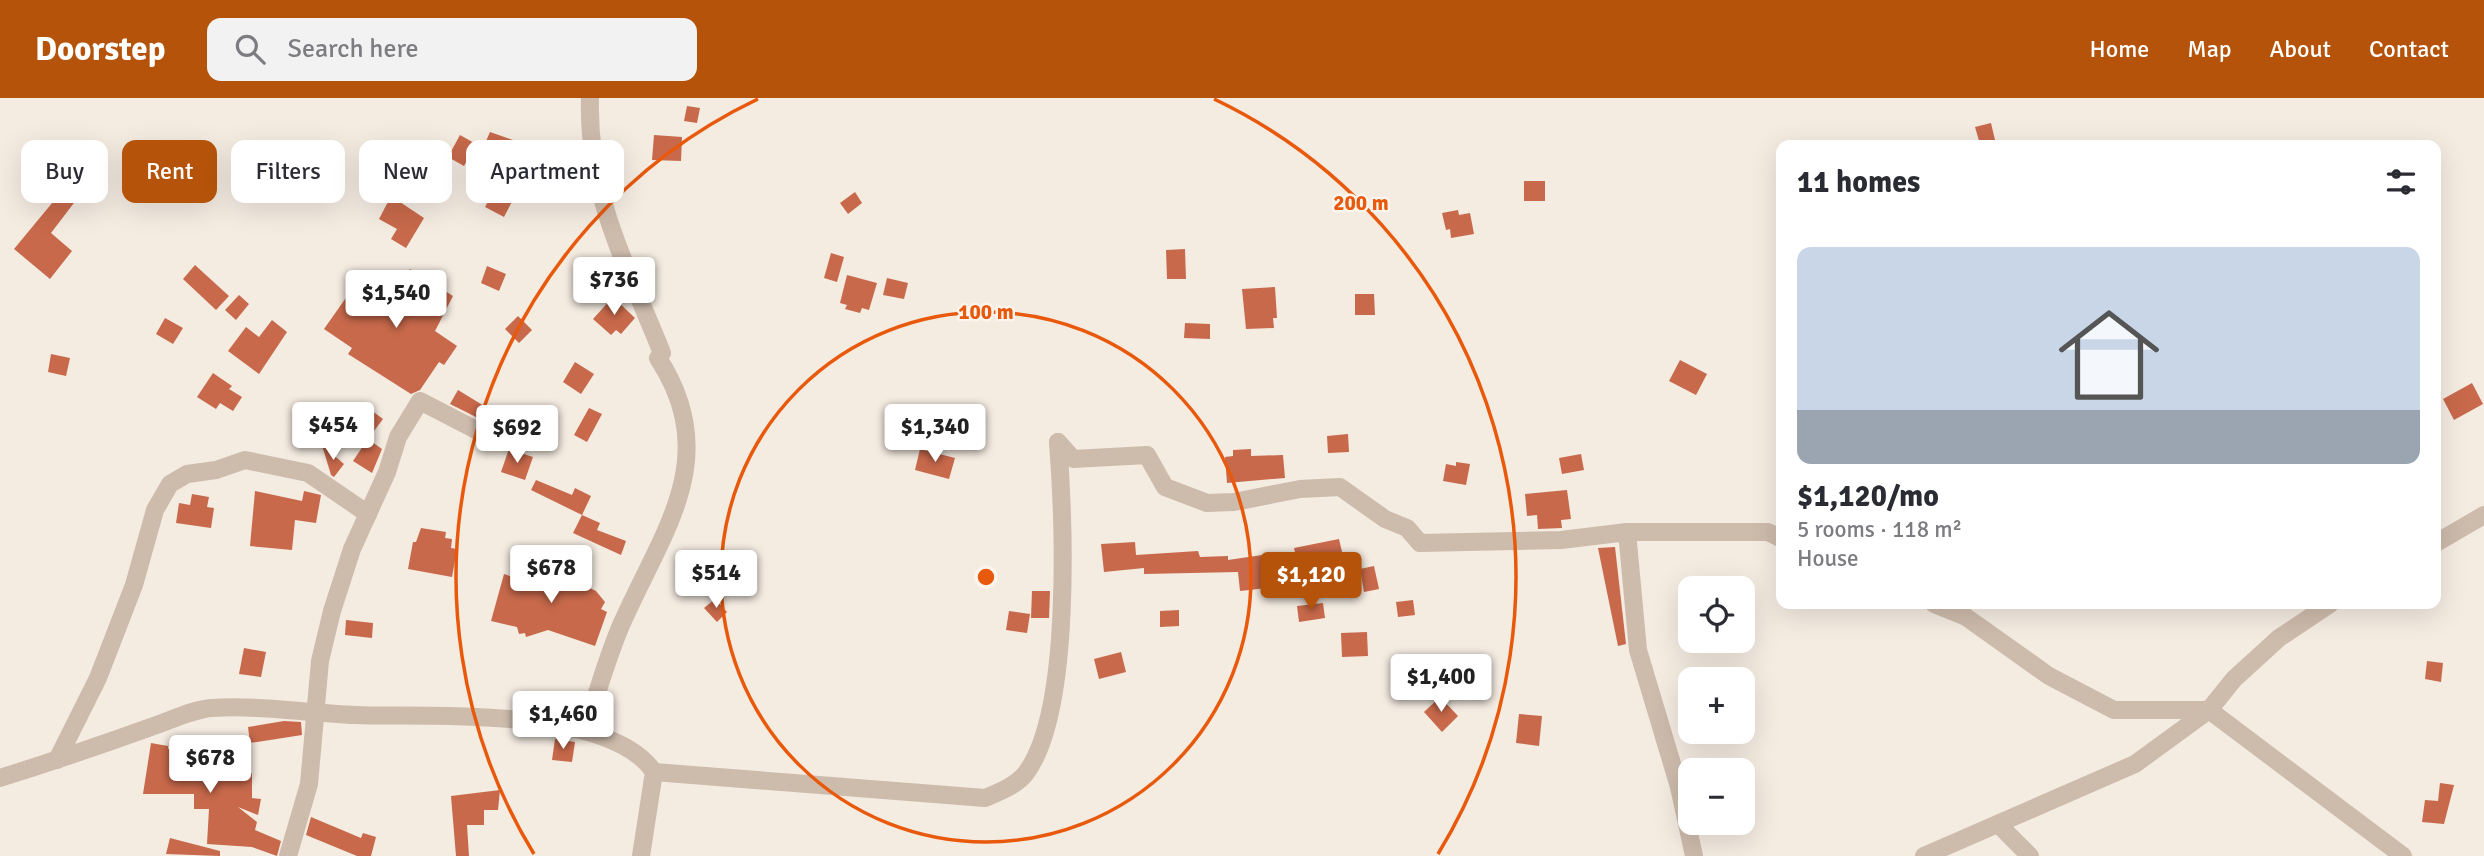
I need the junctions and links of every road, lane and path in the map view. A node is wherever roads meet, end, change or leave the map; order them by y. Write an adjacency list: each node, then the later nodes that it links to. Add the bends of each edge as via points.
1 (590, 98): 12 (street, via 589,135 597,190 663,353 658,358 669,375 689,437 679,498 621,626)
2 (480, 432): 3 (street, via 421,401 398,437)
3 (368, 514): 11 (street, via 332,611 320,661); 13 (street, via 309,473 245,460 187,474 170,484 155,510 134,585 98,678)
4 (2484, 515): 7 (street)
5 (1627, 532): 6 (street, via 1768,532); 14 (street, via 1561,540 1420,543 1407,528 1385,519 1340,487 1207,503 1165,487 1147,455 1073,459 1058,442 1065,525 1060,630 1041,745 1025,775 985,798); 19 (street, via 1638,650 1679,787)
6 (1776, 536)
7 (2441, 540)
8 (1946, 609): 10 (street, via 1966,617 2049,677 2114,710)
9 (2322, 609): 10 (street, via 2279,638 2234,679)
10 (2209, 710): 16 (street, via 2135,764); 22 (street)
11 (316, 713): 12 (street, via 419,713); 13 (street, via 210,707); 17 (street, via 309,784)
12 (585, 730): 14 (street, via 627,746)
13 (57, 760): 15 (street)
14 (654, 772): 18 (street)
15 (0, 778)
16 (1998, 824): 20 (street); 21 (street)
17 (288, 856)
18 (641, 856)
19 (1694, 856)
20 (1924, 856)
21 (2030, 856)
22 (2403, 856)

